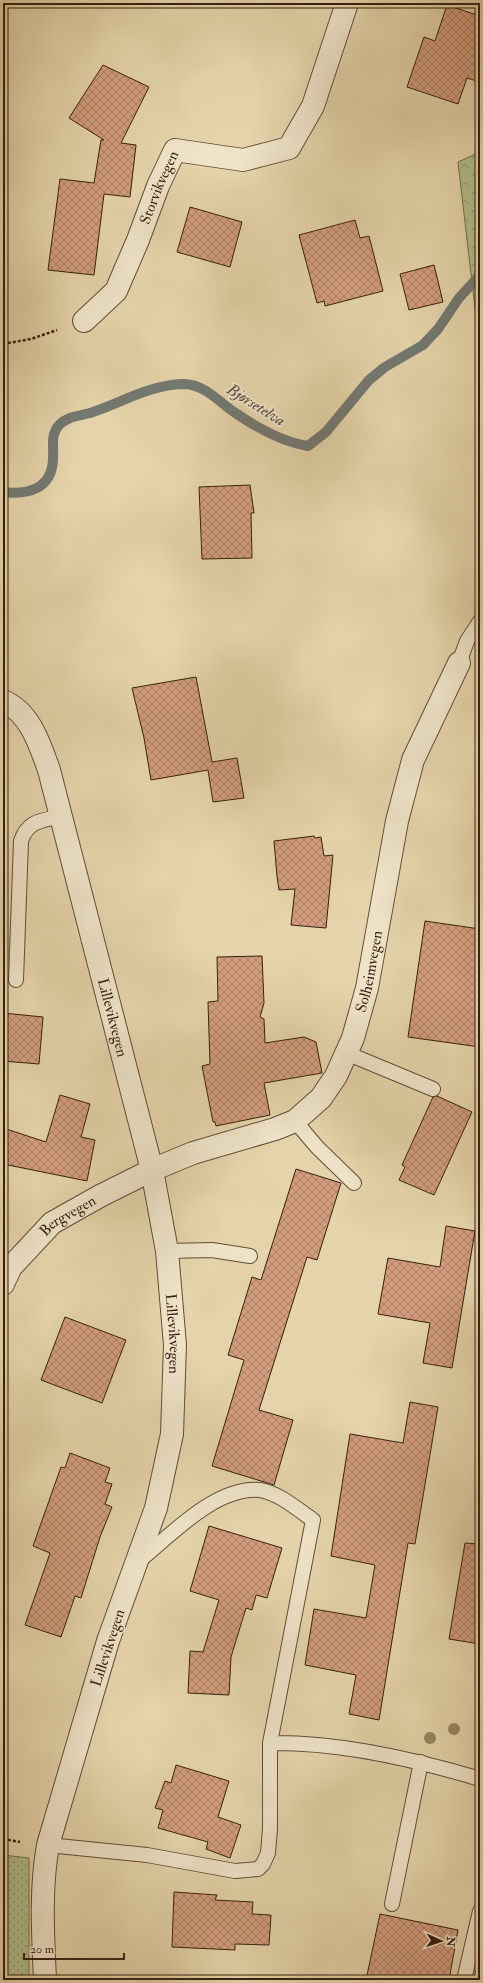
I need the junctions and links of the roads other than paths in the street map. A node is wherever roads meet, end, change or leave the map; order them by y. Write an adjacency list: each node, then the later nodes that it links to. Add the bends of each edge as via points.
1 (347, 3): 2 (street, Storvikvegen, via 313,106 289,148 243,160 175,150 116,291)
2 (84, 321)
3 (480, 621): 4 (lane)
4 (474, 641): 5 (lane)
5 (459, 663): 9 (street, Solheimvegen, via 413,760 397,821 367,988 353,1038)
6 (3, 700): 7 (street, Lillevikvegen, via 20,712 37,737)
7 (62, 816): 8 (lane, via 35,822 24,833 21,841); 12 (street, Lillevikvegen)
8 (16, 980)
9 (346, 1053): 10 (lane); 11 (street, Solheimvegen, via 336,1076 321,1098)
10 (433, 1089)
11 (295, 1121): 12 (street, Solheimvegen); 13 (lane)
12 (152, 1170): 14 (street, Lillevikvegen); 16 (street, Bergvegen, via 52,1223 11,1267)
13 (354, 1183)
14 (167, 1251): 15 (lane, via 212,1250); 17 (street, Lillevikvegen, via 175,1345 172,1434 156,1508)
15 (250, 1256)
16 (3, 1284)
17 (138, 1562): 18 (lane, via 208,1504 231,1493 260,1490 281,1498 313,1520); 21 (street, Lillevikvegen, via 108,1641)
18 (270, 1743): 19 (lane, via 294,1743); 21 (lane, via 268,1853 258,1869 235,1871 147,1855)
19 (421, 1762): 20 (lane); 22 (lane)
20 (480, 1779)
21 (48, 1845): 24 (street, Lillevikvegen, via 42,1900)
22 (392, 1904)
23 (480, 1911): 25 (lane)
24 (45, 1980)
25 (464, 1980)

